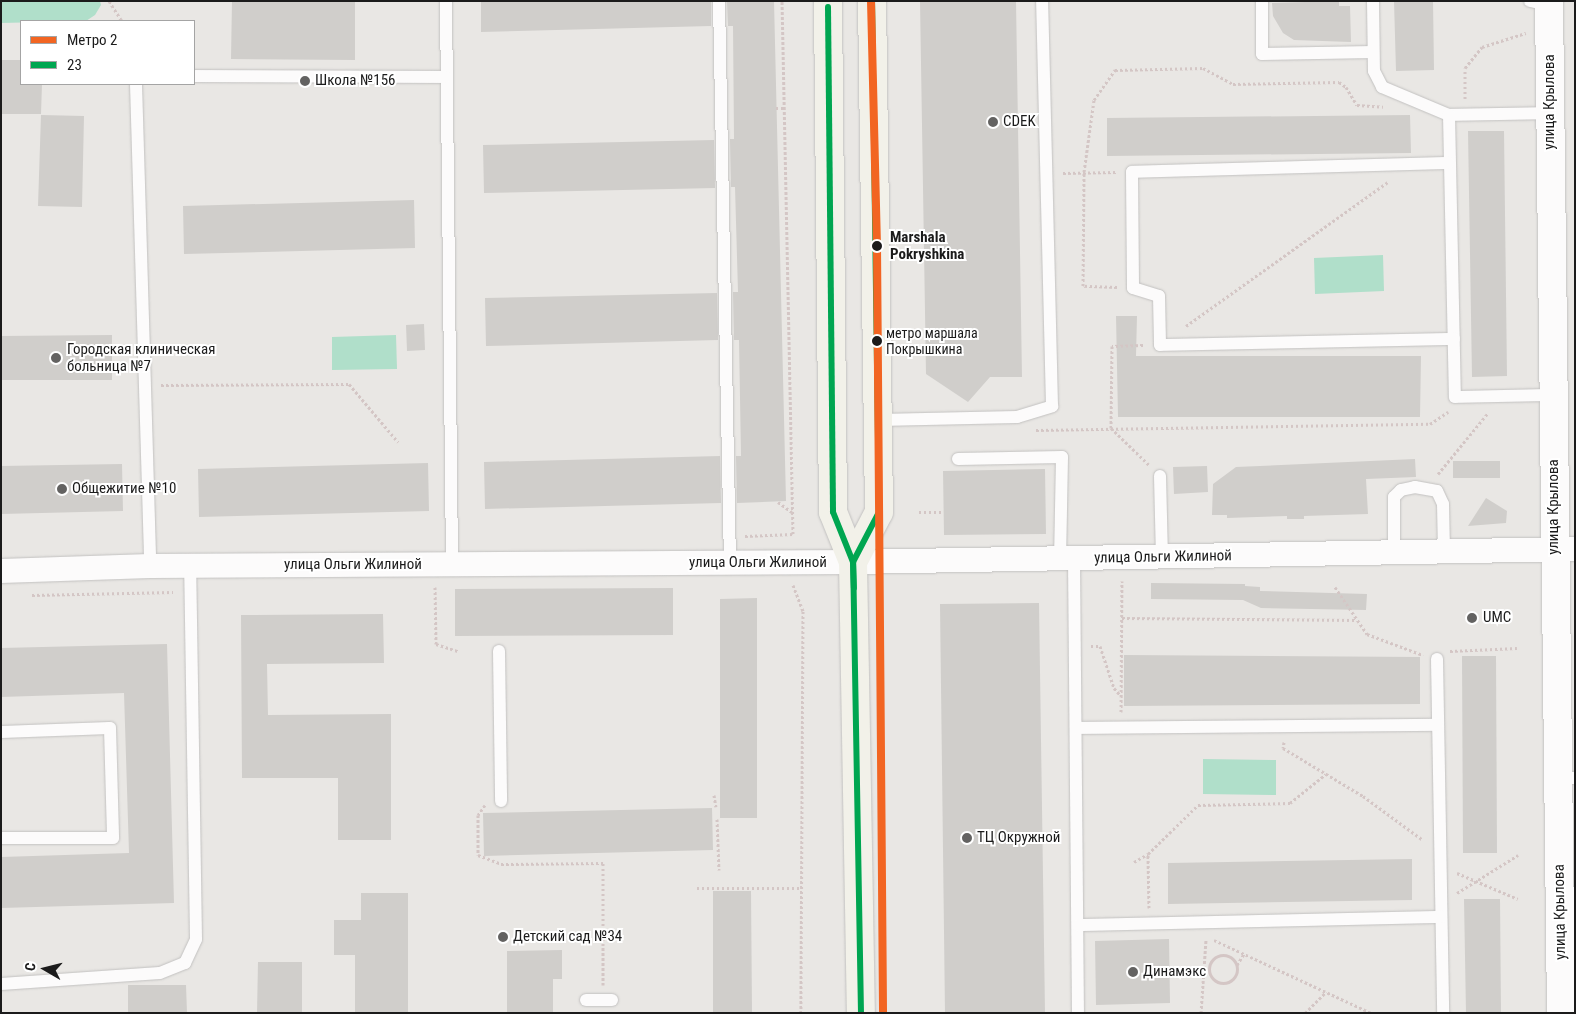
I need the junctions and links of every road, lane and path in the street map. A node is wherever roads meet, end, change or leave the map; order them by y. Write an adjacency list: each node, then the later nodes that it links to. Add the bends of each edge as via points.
1 (109, 1): 11 (path)
2 (446, 1): 15 (lane)
3 (719, 1): 46 (lane)
4 (782, 1): 19 (path)
5 (828, 1): 52 (main road, via 833,512)
6 (872, 1): 36 (main road)
7 (1042, 1): 27 (lane)
8 (1262, 1): 13 (lane, via 1262,54)
9 (1373, 1): 13 (lane)
10 (1543, 2): 21 (street, улица Крылова)
11 (121, 20)
12 (1530, 32): 20 (path, via 1482,47 1465,68)
13 (1373, 52): 22 (lane, via 1375,78 1382,87)
14 (195, 76): 15 (lane)
15 (445, 77): 54 (lane, via 453,320)
16 (136, 85): 31 (lane)
17 (1392, 107): 25 (path, via 1360,106 1339,82 1233,84 1203,68 1115,70 1094,100)
18 (776, 108): 19 (path)
19 (784, 108): 43 (path)
20 (1465, 114): 21 (lane); 22 (lane)
21 (1549, 114): 32 (street, улица Крылова)
22 (1449, 115): 23 (lane)
23 (1448, 162): 24 (lane); 29 (lane)
24 (1415, 163): 26 (lane); 30 (path)
25 (1084, 172): 26 (path); 27 (path); 28 (path, via 1084,286)
26 (1132, 172): 28 (lane)
27 (1046, 173): 35 (lane, via 1052,406)
28 (1133, 288): 30 (lane, via 1159,296)
29 (1454, 340): 30 (lane); 33 (lane)
30 (1160, 345): 37 (path, via 1112,346)
31 (145, 386): 38 (path, via 349,384); 55 (lane)
32 (1553, 395): 33 (lane); 47 (street, улица Крылова)
33 (1455, 397): 37 (path, via 1455,408 1430,424)
34 (1493, 406): 41 (path)
35 (1007, 417): 36 (lane); 37 (path, via 1011,431)
36 (879, 420): 52 (main road, via 879,512)
37 (1111, 428): 40 (path)
38 (398, 442)
39 (958, 459): 51 (lane, via 1062,457)
40 (1160, 476): 50 (lane)
41 (1426, 487): 48 (lane, via 1401,490 1394,497); 49 (lane, via 1437,491 1443,504)
42 (778, 502): 43 (path)
43 (792, 512): 46 (path, via 792,534)
44 (919, 512): 45 (path)
45 (943, 512)
46 (729, 536): 53 (lane)
47 (1564, 550): 49 (street, улица Ольги Жилиной); 77 (street, улица Крылова)
48 (1394, 552): 49 (street, улица Ольги Жилиной); 50 (street, улица Ольги Жилиной)
49 (1444, 552)
50 (1162, 557): 51 (street, улица Ольги Жилиной)
51 (1067, 559): 52 (street, улица Ольги Жилиной); 65 (lane)
52 (854, 562): 53 (street, улица Ольги Жилиной); 106 (main road)
53 (730, 563): 54 (street, улица Ольги Жилиной)
54 (452, 564): 56 (street, улица Ольги Жилиной)
55 (150, 566): 56 (street, улица Ольги Жилиной); 57 (street, улица Ольги Жилиной)
56 (190, 566): 61 (lane)
57 (1, 571)
58 (1122, 581): 63 (path)
59 (784, 584): 92 (path, via 793,584 802,611)
60 (1334, 586): 64 (path)
61 (190, 592): 62 (path); 101 (lane, via 196,939 185,963 160,973)
62 (21, 595)
63 (1122, 618): 64 (path); 70 (path)
64 (1357, 620): 68 (path, via 1367,634)
65 (1076, 646): 70 (path, via 1100,646 1114,688); 73 (lane)
66 (1517, 648): 69 (path, via 1448,651)
67 (499, 651): 79 (lane)
68 (1418, 654)
69 (1437, 659): 71 (lane)
70 (1122, 697): 74 (path)
71 (1437, 725): 72 (lane); 84 (lane)
72 (1284, 726): 74 (lane); 76 (path, via 1283,748)
73 (1076, 728): 74 (lane); 96 (lane)
74 (1121, 728)
75 (1, 732): 83 (lane, via 110,728 113,838)
76 (1326, 774): 84 (path, via 1363,796); 85 (path, via 1290,803 1198,805)
77 (1566, 778): 112 (street, улица Крылова)
78 (714, 795): 81 (path)
79 (500, 801)
80 (487, 802): 104 (path, via 478,815 478,855 501,864 604,863)
81 (716, 807)
82 (717, 819): 89 (path)
83 (1, 838)
84 (1440, 852): 88 (lane)
85 (1148, 854): 87 (path); 95 (path)
86 (1518, 855): 90 (path)
87 (1134, 862)
88 (1440, 866): 90 (path); 94 (lane)
89 (719, 870)
90 (1476, 881): 93 (path); 94 (path)
91 (697, 888): 92 (path)
92 (802, 888): 105 (path)
93 (1518, 899)
94 (1441, 911): 95 (lane); 111 (lane)
95 (1149, 923): 96 (lane)
96 (1078, 925): 107 (lane)
97 (1244, 954): 98 (path, via 1206,936); 99 (path); 102 (path)
98 (1205, 960): 100 (path); 108 (path)
99 (1236, 965): 100 (path, via 1231,958 1222,955 1214,958); 100 (path, via 1234,978 1222,983 1210,976)
100 (1209, 966)
101 (1, 984)
102 (1326, 992): 109 (path); 110 (path)
103 (586, 1000): 104 (lane)
104 (608, 1000)
105 (801, 1013)
106 (861, 1013)
107 (1078, 1013)
108 (1201, 1013)
109 (1305, 1013)
110 (1371, 1013)
111 (1442, 1013)
112 (1561, 1013)

